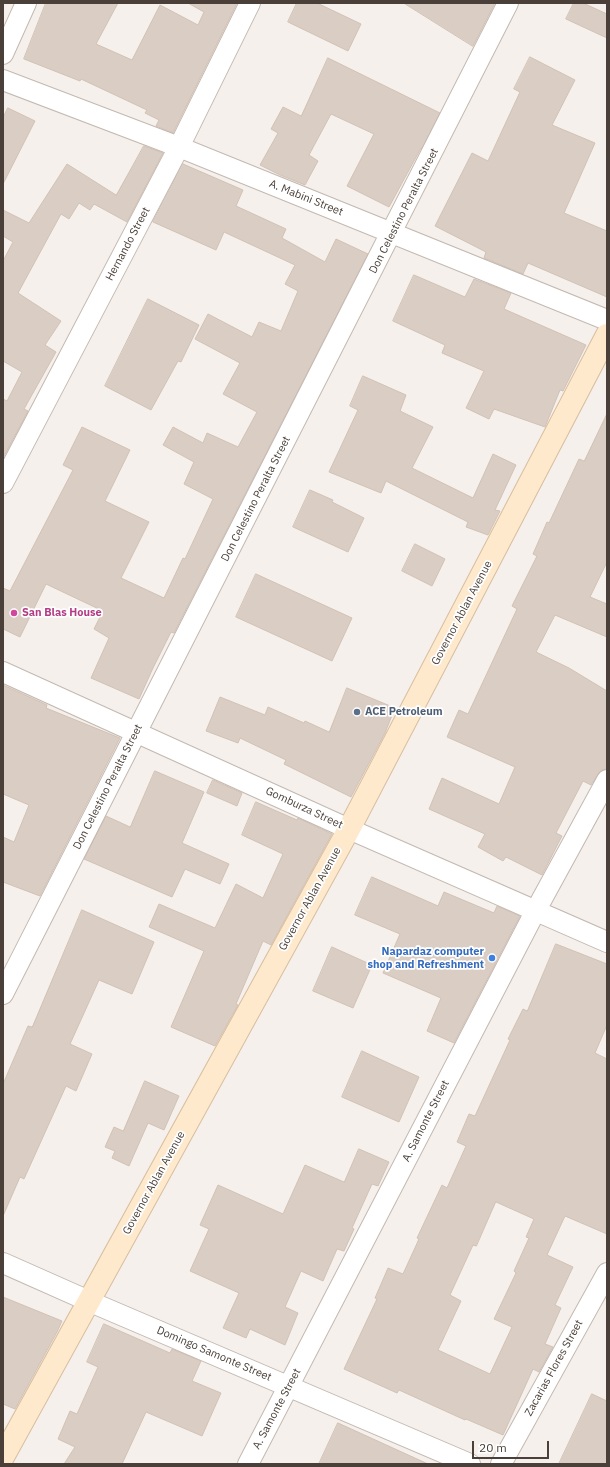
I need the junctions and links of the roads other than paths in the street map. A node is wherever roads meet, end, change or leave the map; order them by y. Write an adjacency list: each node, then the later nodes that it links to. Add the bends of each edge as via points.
1 (26, 3): 4 (street)
2 (250, 3): 6 (street, Hernando Street)
3 (508, 3): 7 (street, Don Celestino Peralta Street)
4 (3, 54)
5 (3, 80): 6 (street, A. Mabini Street)
6 (179, 147): 7 (street, A. Mabini Street); 10 (street, Hernando Street)
7 (393, 234): 8 (street, A. Mabini Street); 12 (street, Don Celestino Peralta Street)
8 (607, 320)
9 (607, 335): 14 (main road, Governor Ablan Avenue)
10 (3, 483)
11 (3, 672): 12 (street, Gomburza Street)
12 (136, 731): 14 (street, Gomburza Street); 17 (street, Don Celestino Peralta Street)
13 (607, 780): 15 (street, A. Samonte Street)
14 (349, 829): 15 (street, Gomburza Street); 20 (main road, Governor Ablan Avenue)
15 (536, 910): 16 (street, Gomburza Street); 21 (street, A. Samonte Street)
16 (607, 942)
17 (3, 994)
18 (3, 1263): 20 (street, Domingo Samonte Street)
19 (607, 1273): 25 (street, Zacarias Flores Street)
20 (89, 1301): 21 (street, Domingo Samonte Street); 22 (main road, Governor Ablan Avenue)
21 (289, 1386): 23 (street, A. Samonte Street); 24 (street, Domingo Samonte Street)
22 (3, 1457)
23 (248, 1464)
24 (470, 1464)
25 (501, 1464)

